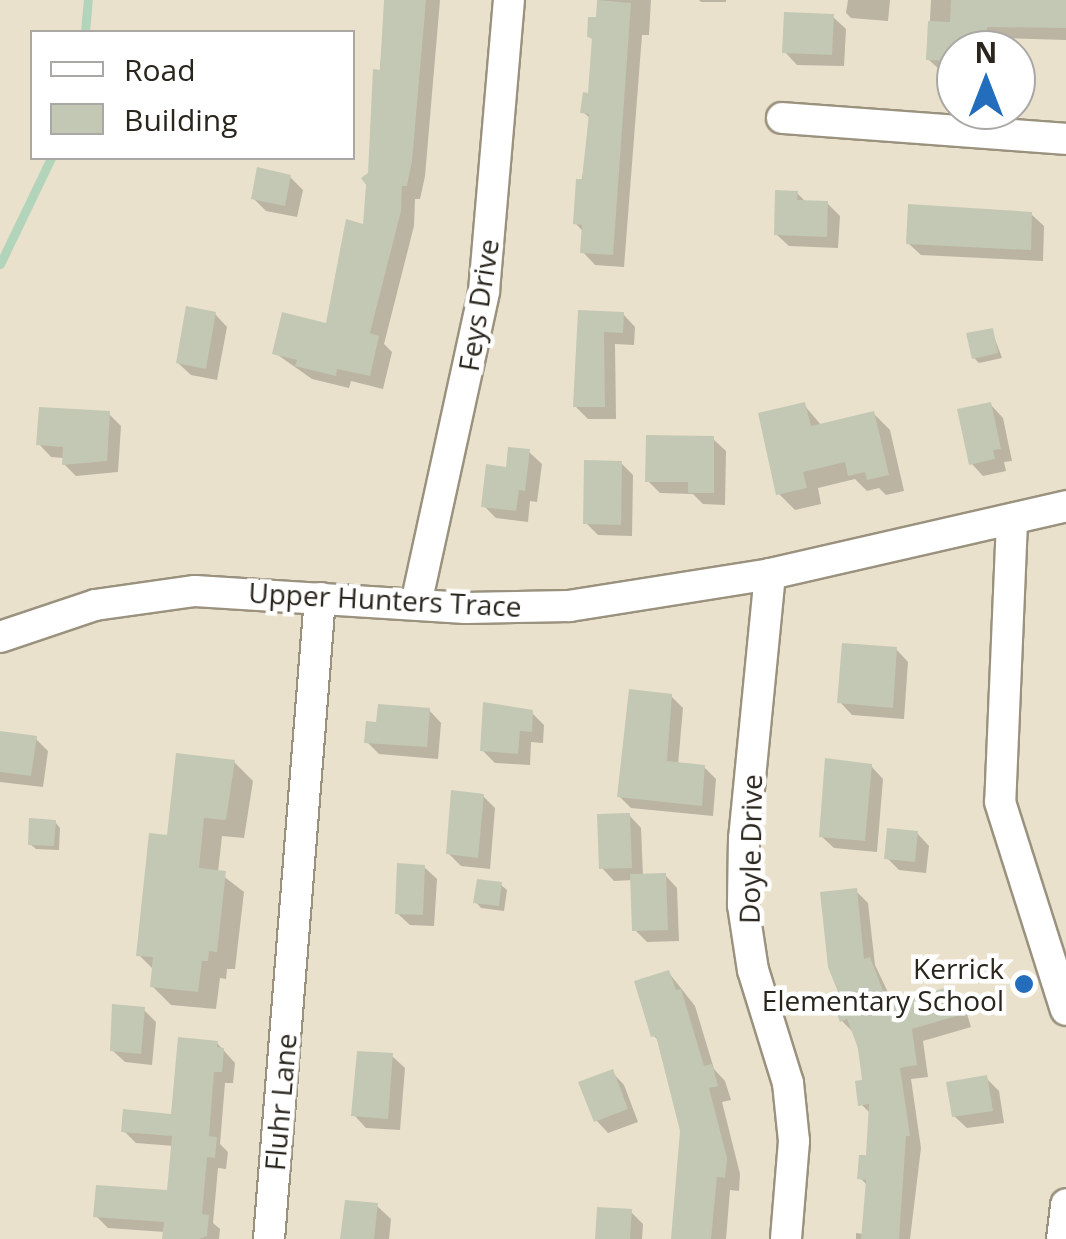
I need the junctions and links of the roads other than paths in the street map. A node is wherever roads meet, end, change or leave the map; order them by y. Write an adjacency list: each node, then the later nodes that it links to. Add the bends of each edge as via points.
1 (510, 0): 8 (street, Feys Drive, via 484,290)
2 (782, 118): 3 (street)
3 (1066, 139)
4 (1066, 506): 5 (street, Upper Hunters Trace)
5 (1012, 521): 6 (street, Upper Hunters Trace); 10 (street, via 1000,802)
6 (770, 574): 8 (street, Upper Hunters Trace, via 569,606); 13 (street, Doyle Drive, via 743,904 753,970 788,1083 794,1141)
7 (320, 598): 8 (street, Upper Hunters Trace); 9 (street, Upper Hunters Trace, via 241,590 171,593 95,605); 12 (street, Fluhr Lane)
8 (416, 604)
9 (0, 637)
10 (1066, 1010)
11 (1066, 1204): 14 (street)
12 (269, 1239)
13 (786, 1239)
14 (1062, 1239)

